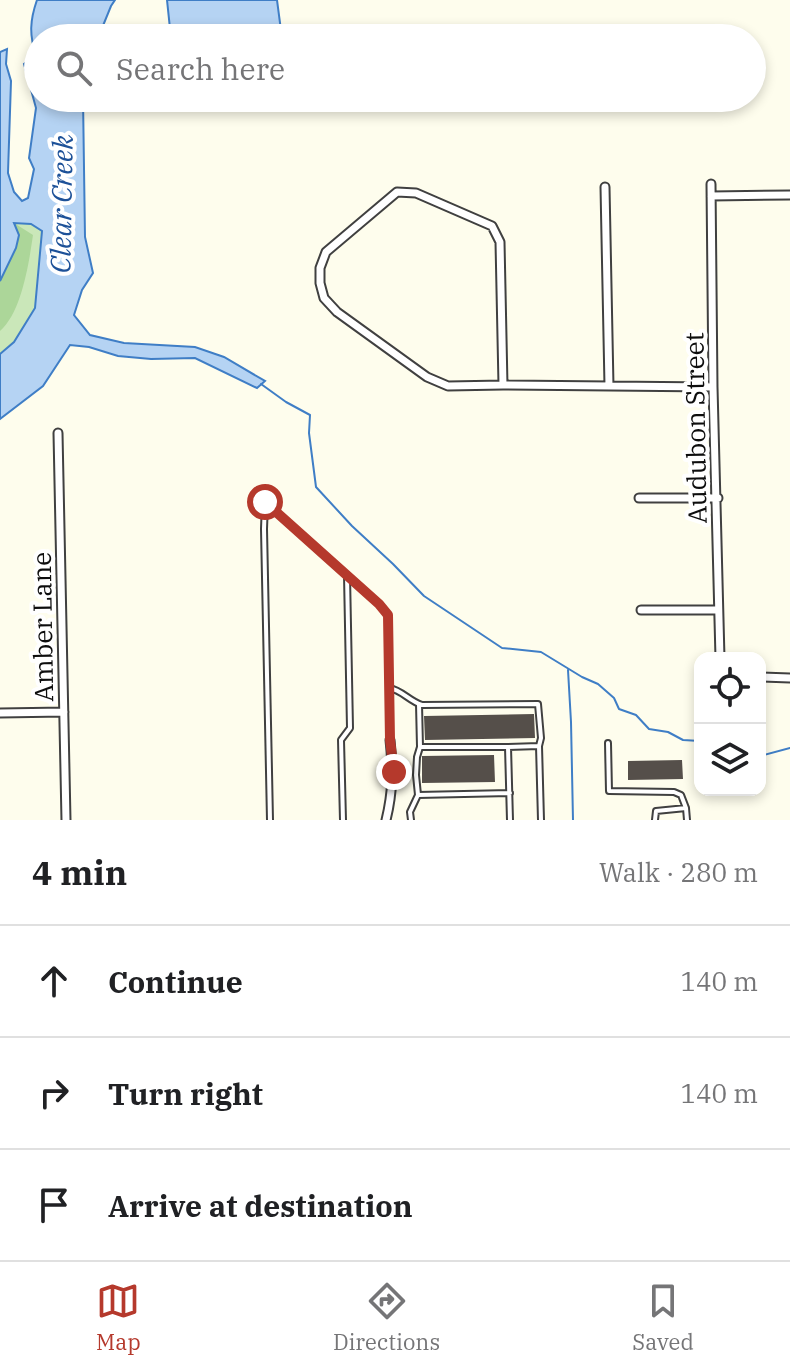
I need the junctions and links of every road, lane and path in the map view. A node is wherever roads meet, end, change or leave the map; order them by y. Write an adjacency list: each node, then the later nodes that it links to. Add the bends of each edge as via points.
1 (711, 184): 4 (street, Audubon Street)
2 (605, 187): 6 (street)
3 (790, 195): 4 (street)
4 (711, 196): 7 (street, Audubon Street)
5 (503, 385): 5 (street, via 448,386 427,377 337,312 324,298 320,283 326,252 397,192 416,193 492,226 500,242); 6 (street)
6 (609, 386): 7 (street)
7 (713, 387): 10 (street, Audubon Street)
8 (58, 433): 19 (street, Amber Lane)
9 (639, 498): 10 (street)
10 (718, 498): 13 (street, Audubon Street)
11 (347, 575): 17 (lane, via 388,615); 30 (lane, via 265,502); 31 (lane, via 350,728 341,740)
12 (641, 610): 13 (street)
13 (718, 610): 14 (street, Audubon Street)
14 (720, 652)
15 (766, 677): 16 (street)
16 (790, 678)
17 (389, 688): 18 (lane); 21 (lane)
18 (419, 704): 23 (lane, via 538,704); 24 (lane)
19 (64, 712): 20 (street); 29 (street, Amber Lane)
20 (0, 713)
21 (390, 740): 32 (street, via 394,772)
22 (608, 743): 28 (lane, via 609,791 674,792)
23 (539, 746): 25 (lane); 35 (lane)
24 (420, 747): 25 (lane); 27 (lane)
25 (508, 747): 26 (lane)
26 (510, 793): 27 (lane); 34 (lane)
27 (418, 795): 33 (lane)
28 (686, 808): 36 (lane, via 656,811); 37 (lane)
29 (66, 820)
30 (270, 820)
31 (343, 820)
32 (386, 820)
33 (411, 820)
34 (510, 820)
35 (541, 820)
36 (655, 820)
37 (687, 820)

